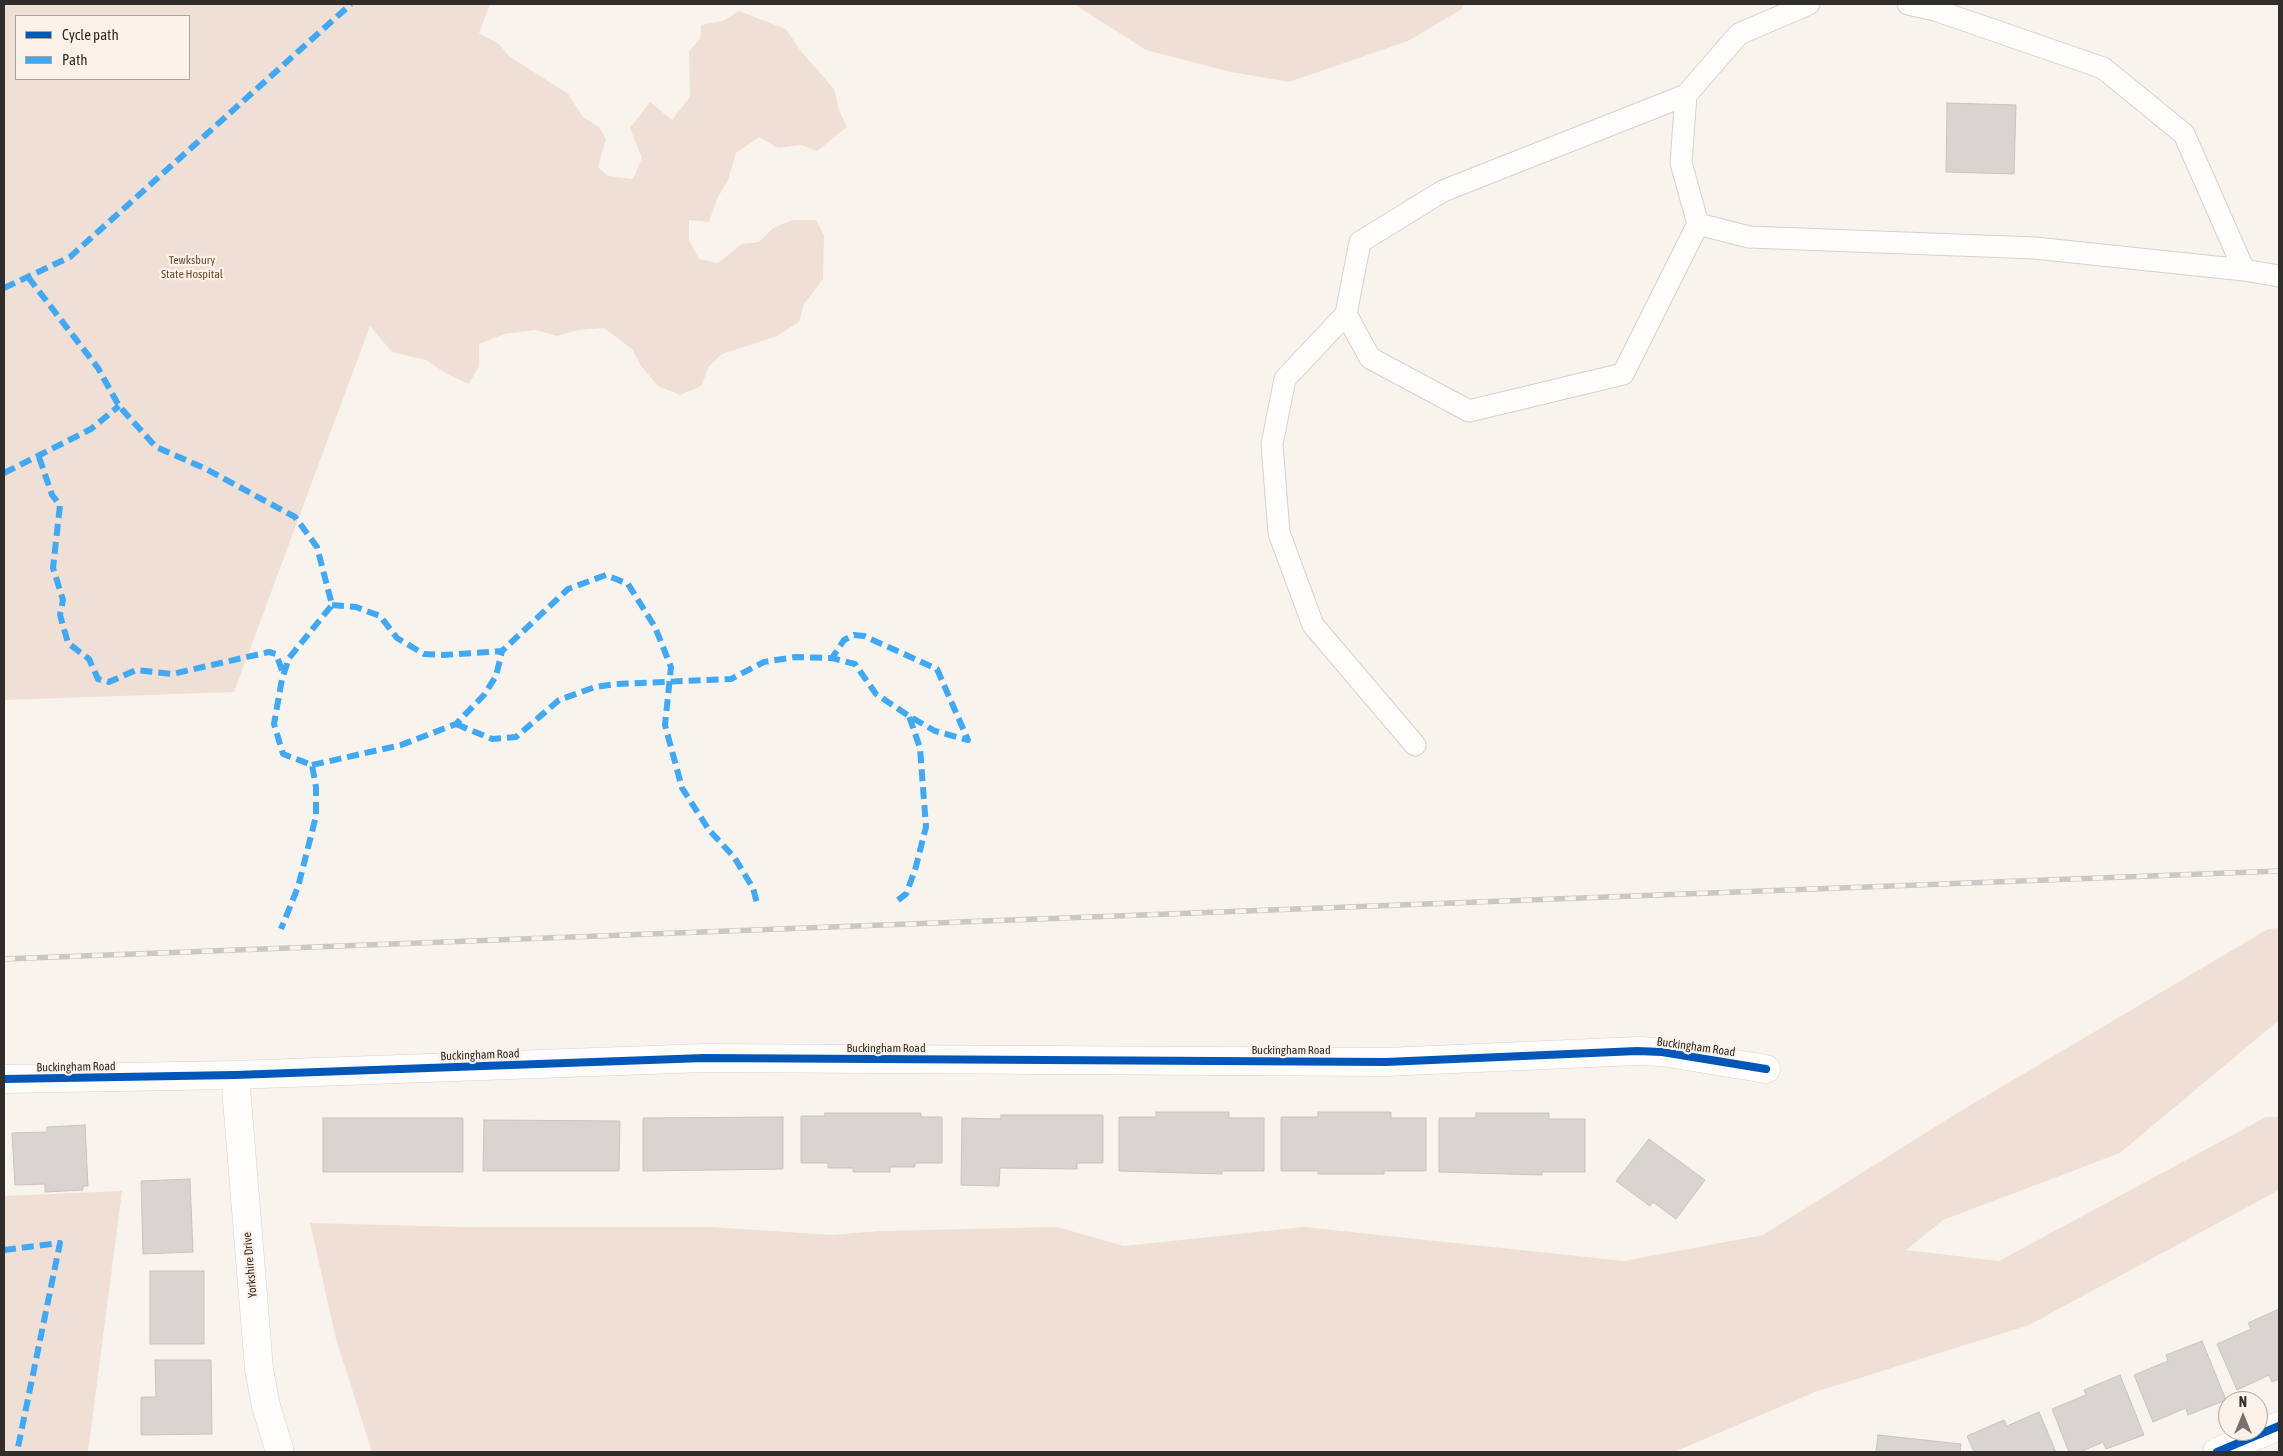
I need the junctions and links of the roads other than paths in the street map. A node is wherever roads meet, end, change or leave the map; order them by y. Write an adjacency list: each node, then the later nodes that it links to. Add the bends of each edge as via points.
1 (1809, 4): 3 (lane, via 1739,34)
2 (1908, 4): 5 (lane, via 1935,10 2103,68 2184,134)
3 (1686, 95): 4 (lane, via 1681,163); 7 (lane, via 1443,191 1360,242)
4 (1698, 224): 5 (lane, via 1749,238 2035,248); 7 (lane, via 1623,374 1469,411 1370,358)
5 (2244, 270): 6 (lane)
6 (2279, 276)
7 (1346, 314): 8 (lane, via 1285,379 1272,444 1278,533 1314,625)
8 (1414, 745)
9 (1766, 1069): 10 (street, Buckingham Road, via 1662,1052 1637,1052 1386,1062 704,1058)
10 (235, 1075): 11 (street, Buckingham Road); 13 (street, Yorkshire Drive, via 259,1370)
11 (4, 1079)
12 (2279, 1426): 14 (street)
13 (280, 1452)
14 (2217, 1452)

